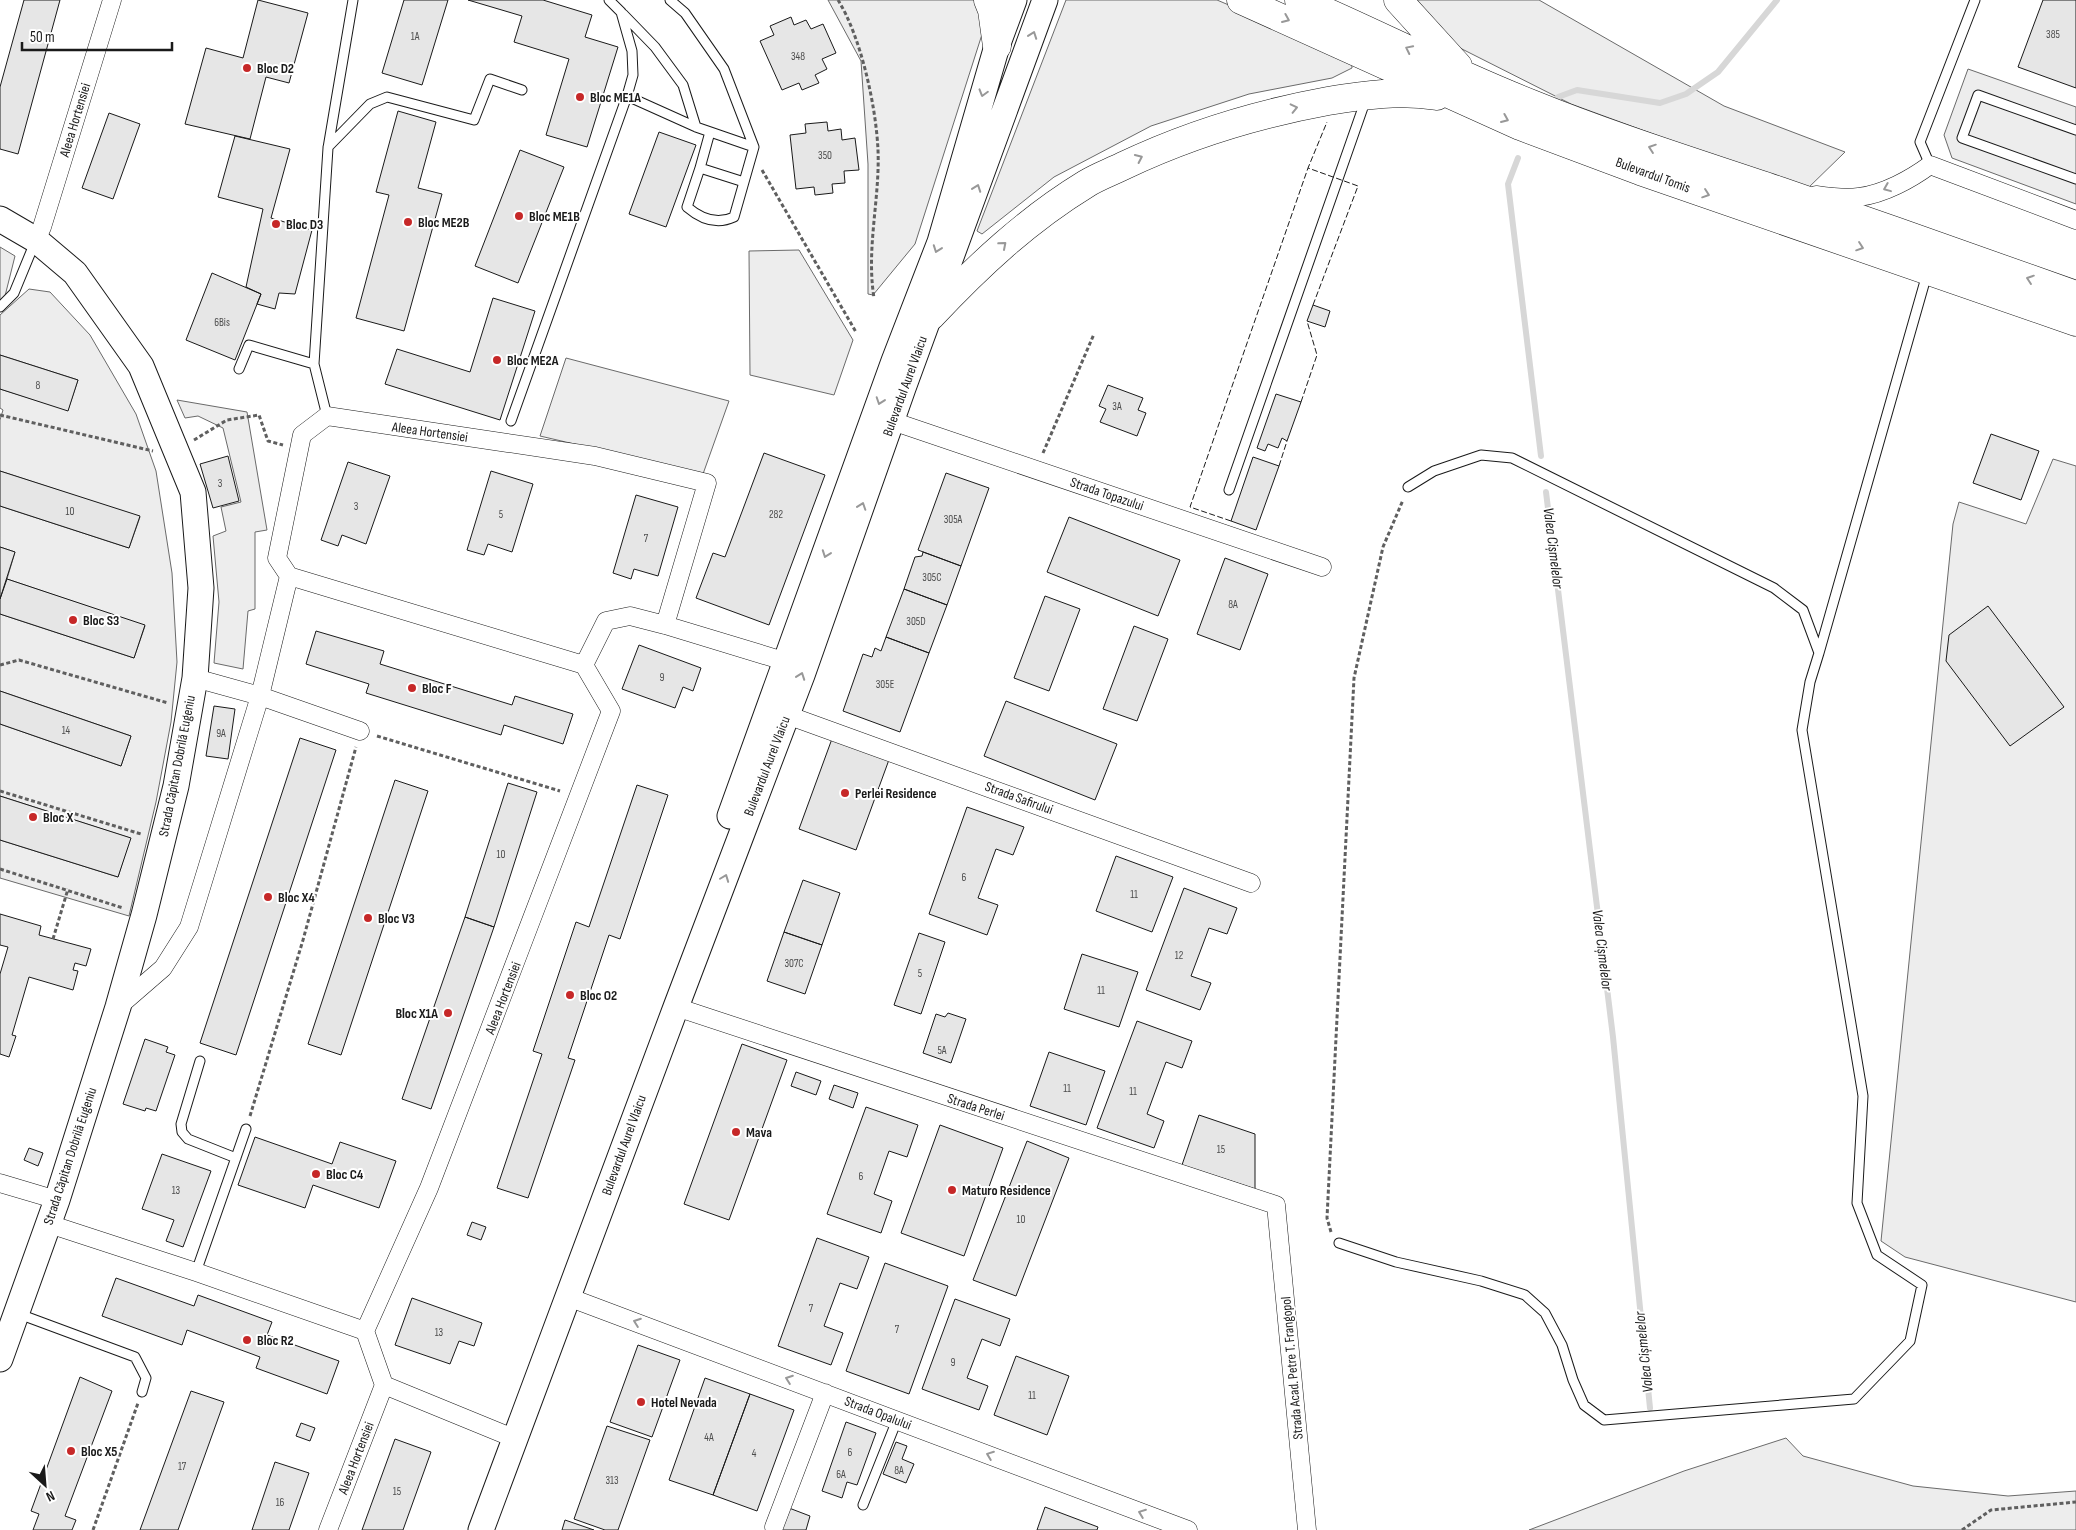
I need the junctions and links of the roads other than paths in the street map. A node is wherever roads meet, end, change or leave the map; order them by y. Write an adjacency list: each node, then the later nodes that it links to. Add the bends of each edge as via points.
1 (112, 0): 30 (street, Aleea Hortensiei)
2 (353, 0): 21 (lane)
3 (609, 0): 12 (lane)
4 (670, 0): 22 (lane, via 685,13 724,69)
5 (988, 0): 13 (main road)
6 (1014, 0): 13 (main road, Bulevardul Aurel Vlaicu)
7 (1046, 0): 34 (main road, Bulevardul Aurel Vlaicu, one-way to 7)
8 (1242, 0): 14 (main road, Bulevardul Tomis, one-way to 14, via 1324,36)
9 (1299, 0): 14 (main road, Bulevardul Tomis, one-way to 9, via 1397,43)
10 (1398, 0): 14 (main road)
11 (1975, 0): 23 (lane, via 1920,142)
12 (621, 12): 17 (lane, via 632,51 633,75); 18 (lane, via 655,47 683,85)
13 (997, 46): 47 (main road, Bulevardul Aurel Vlaicu, one-way to 47, via 940,242)
14 (1464, 89): 16 (main road, via 1423,94); 27 (main road, Bulevardul Tomis, one-way to 14, via 1532,104); 31 (main road, Bulevardul Tomis, one-way to 31, via 1520,126)
15 (522, 90): 21 (lane, via 490,79 474,120 387,96 370,104)
16 (1368, 94): 34 (main road, one-way to 16, via 974,270 1024,226 1086,183 1153,152 1221,127 1297,107); 42 (lane)
17 (628, 96): 18 (lane); 39 (lane)
18 (696, 127): 20 (lane)
19 (2076, 130): 25 (lane, via 1978,95 1962,138)
20 (710, 132): 22 (lane); 24 (lane)
21 (328, 148): 36 (lane)
22 (753, 150): 26 (lane)
23 (1930, 165): 27 (street, one-way to 27, via 1896,184 1859,197); 29 (street)
24 (700, 168): 26 (lane); 26 (lane, via 687,207 698,216 724,222 734,217)
25 (2076, 180)
26 (744, 182)
27 (1781, 191): 32 (main road, Bulevardul Tomis, one-way to 27)
28 (0, 219): 30 (main road, Strada Căpitan Dobrilă Eugeniu)
29 (2076, 220)
30 (36, 240): 33 (lane, via 14,293); 49 (main road, Strada Căpitan Dobrilă Eugeniu, via 75,273 141,366 193,492 202,588)
31 (1928, 270): 35 (main road, Bulevardul Tomis); 46 (lane)
32 (2076, 295)
33 (0, 307)
34 (931, 316): 40 (main road, Bulevardul Aurel Vlaicu)
35 (2076, 322)
36 (314, 364): 37 (lane, via 249,345); 38 (lane)
37 (239, 368)
38 (327, 416): 44 (street, via 302,435 277,558); 45 (street, Aleea Hortensiei, via 595,456 707,483)
39 (511, 421)
40 (892, 421): 43 (street, Strada Topazului); 51 (main road, Bulevardul Aurel Vlaicu, one-way to 40)
41 (1408, 488): 46 (lane, via 1434,471 1481,455 1512,458 1774,588 1802,610)
42 (1229, 490)
43 (1322, 567)
44 (289, 576): 48 (street); 50 (street)
45 (665, 625): 47 (street); 48 (street, via 630,616 606,621)
46 (1819, 653): 63 (lane, via 1810,682 1802,730 1863,1096 1857,1203 1877,1255 1922,1285 1910,1341 1854,1399 1604,1420 1584,1405 1562,1345 1545,1313 1525,1295 1481,1281 1396,1262)
47 (787, 662): 73 (main road, Bulevardul Aurel Vlaicu, via 634,1075)
48 (584, 665): 67 (street, Aleea Hortensiei, via 612,711 429,1188)
49 (195, 678): 50 (street); 54 (main road, Strada Căpitan Dobrilă Eugeniu, via 176,786)
50 (260, 696): 52 (street); 54 (street, via 189,927 163,968)
51 (787, 715): 53 (street, Strada Safirului); 55 (main road, Bulevardul Aurel Vlaicu, one-way to 51)
52 (360, 732)
53 (1251, 883)
54 (118, 1007): 60 (main road, Strada Căpitan Dobrilă Eugeniu)
55 (676, 1007): 61 (street, Strada Perlei); 65 (main road, Bulevardul Aurel Vlaicu)
56 (200, 1061): 58 (lane, via 181,1124 182,1132 188,1140)
57 (246, 1129): 58 (lane)
58 (236, 1158): 64 (lane)
59 (0, 1183): 60 (street)
60 (57, 1200): 62 (main road, Strada Căpitan Dobrilă Eugeniu)
61 (1276, 1205): 80 (street, Strada Acad. Petre T. Frangopol)
62 (49, 1224): 64 (street); 66 (main road, Strada Căpitan Dobrilă Eugeniu)
63 (1339, 1243)
64 (196, 1272): 67 (street)
65 (568, 1298): 71 (street, Strada Opalului, one-way to 65); 78 (main road, Bulevardul Aurel Vlaicu)
66 (17, 1313): 68 (main road, Strada Căpitan Dobrilă Eugeniu); 70 (lane, via 135,1357 146,1378)
67 (365, 1331): 69 (street)
68 (0, 1359)
69 (384, 1386): 73 (street); 76 (street, Aleea Hortensiei)
70 (142, 1392)
71 (825, 1393): 72 (street, Strada Opalului); 75 (street)
72 (897, 1420): 74 (lane); 79 (street, Strada Opalului, one-way to 72)
73 (506, 1435): 77 (main road, Bulevardul Aurel Vlaicu)
74 (863, 1505)
75 (774, 1527)
76 (328, 1530)
77 (471, 1530)
78 (481, 1530)
79 (1188, 1530)
80 (1307, 1530)

